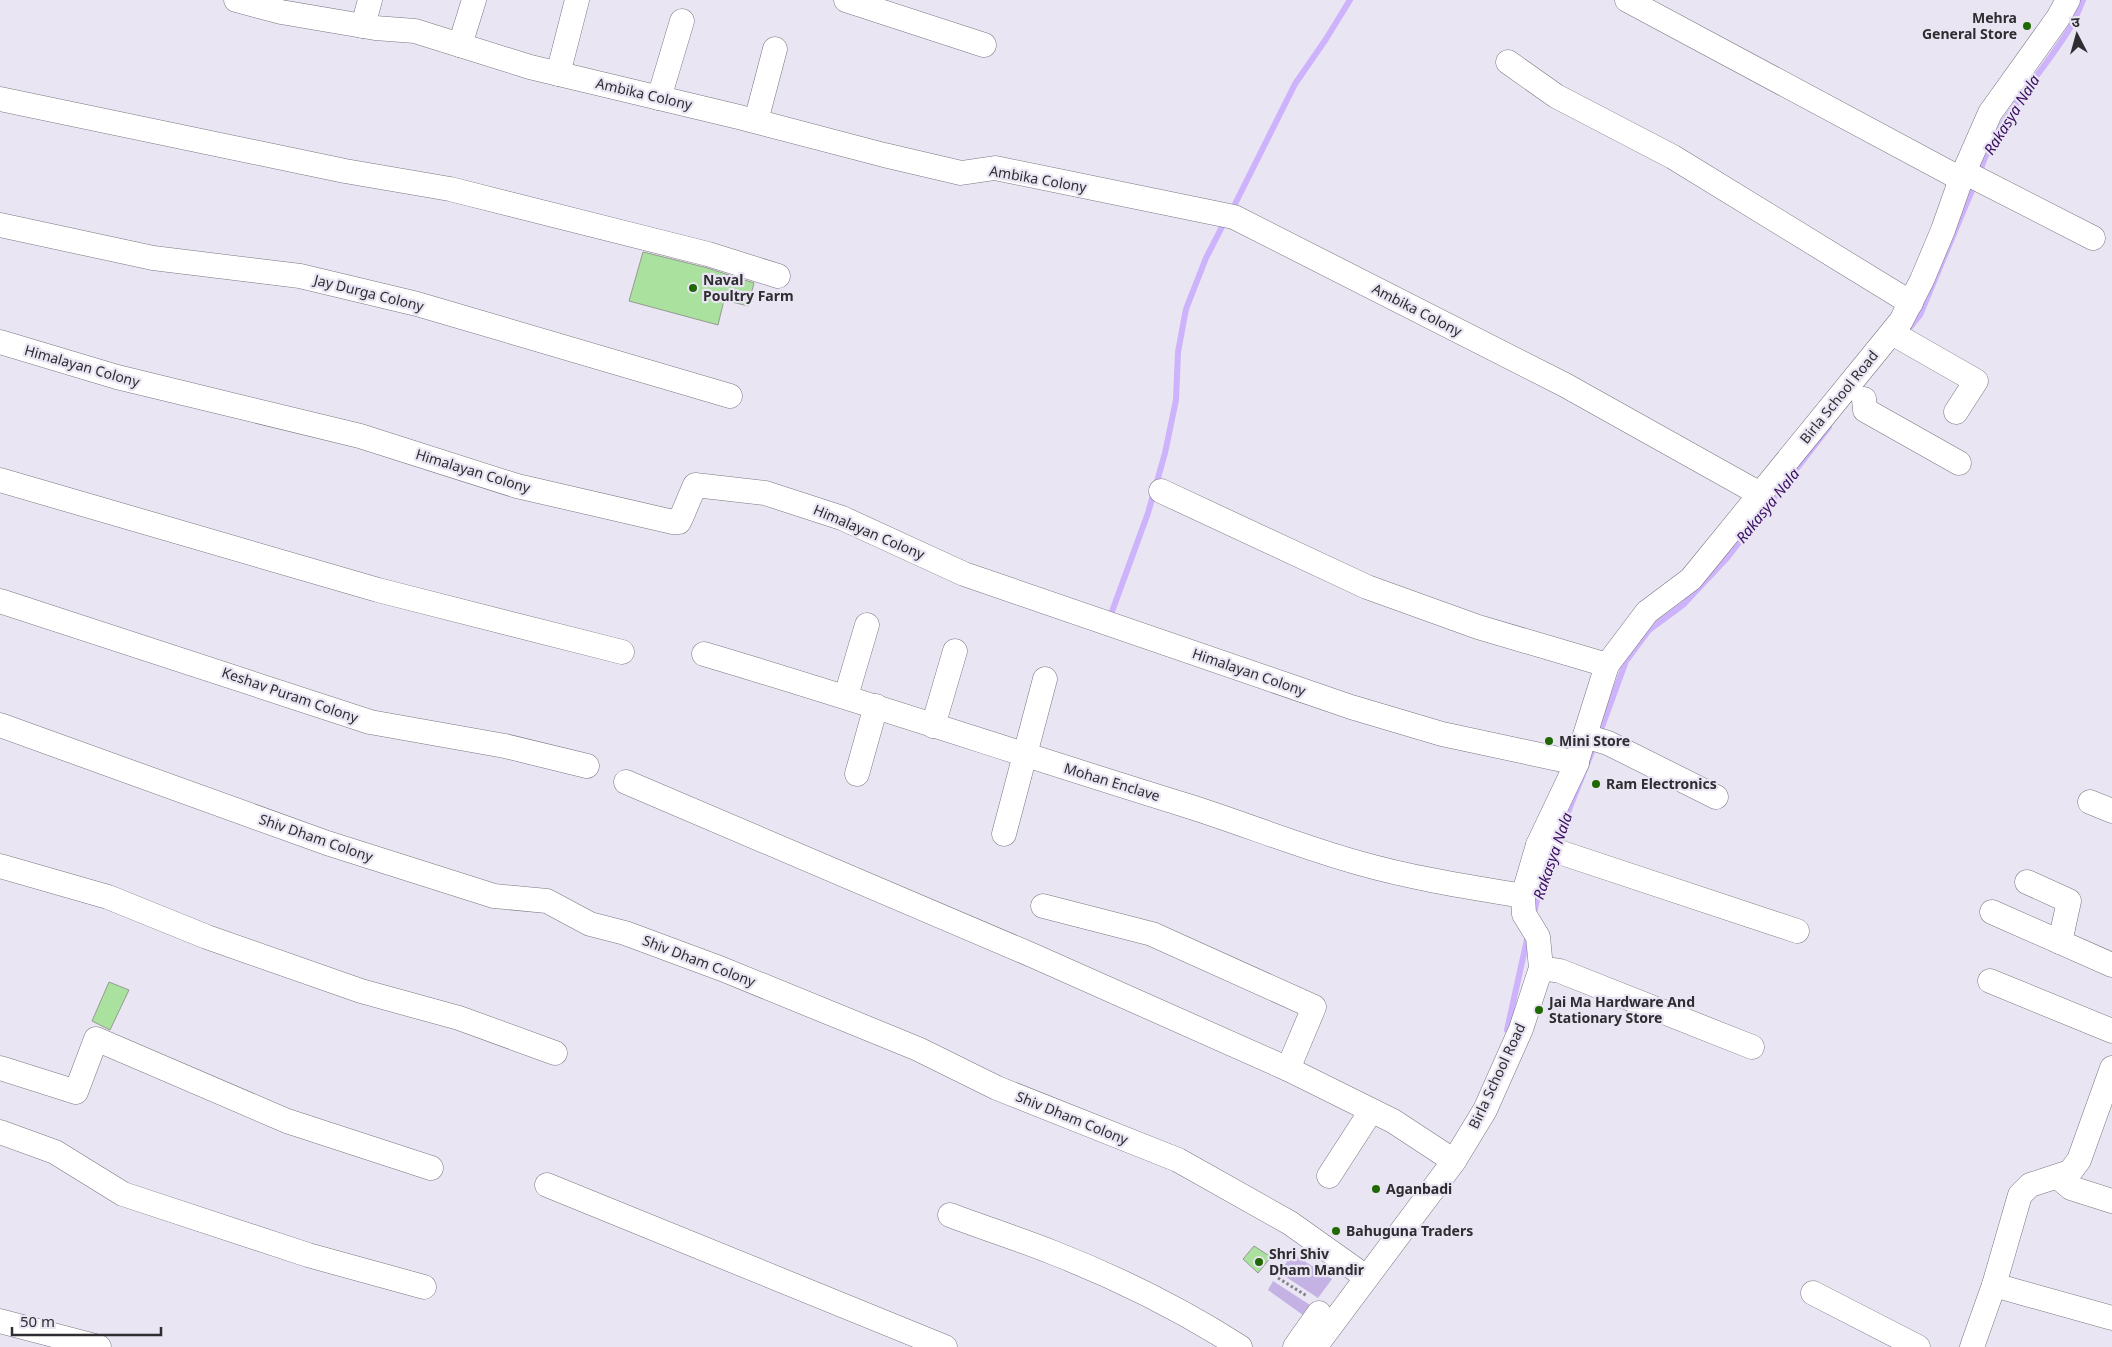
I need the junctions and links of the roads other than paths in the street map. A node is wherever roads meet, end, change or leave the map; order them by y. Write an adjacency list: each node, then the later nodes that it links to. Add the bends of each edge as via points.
1 (236, 0): 9 (street, Ambika Colony, via 281,12)
2 (370, 0): 9 (street)
3 (474, 0): 10 (street)
4 (577, 0): 14 (street)
5 (846, 0): 11 (street)
6 (1627, 0): 18 (street)
7 (2068, 0): 18 (street, Birla School Road, via 1990,113)
8 (682, 21): 15 (street)
9 (363, 26): 10 (street, Ambika Colony, via 415,31)
10 (460, 45): 14 (street, Ambika Colony)
11 (984, 46)
12 (775, 49): 17 (street)
13 (1508, 62): 22 (street, via 1556,96 1673,157)
14 (558, 74): 15 (street, Ambika Colony)
15 (659, 98): 17 (street, Ambika Colony)
16 (0, 99): 21 (street, via 345,171 450,189 708,254)
17 (756, 121): 31 (street, Ambika Colony, via 961,173 995,168 1234,218 1564,385)
18 (1970, 178): 20 (street); 22 (street, Birla School Road)
19 (0, 225): 25 (street, Jay Durga Colony, via 153,258 309,278 417,304)
20 (2094, 238)
21 (778, 276)
22 (1911, 303): 23 (street, Birla School Road)
23 (1901, 338): 27 (street, via 1976,381); 31 (street, Birla School Road)
24 (0, 342): 45 (street, Himalayan Colony, via 117,377 360,436 518,486 673,522 679,522 695,485 765,493 842,518 964,574 1351,707 1442,734)
25 (730, 396)
26 (1864, 399): 28 (street, via 1865,410)
27 (1956, 412)
28 (1960, 463)
29 (0, 480): 35 (street, via 378,590)
30 (1161, 491): 37 (street, via 1367,587 1478,626)
31 (1760, 494): 37 (street, Birla School Road, via 1691,578 1647,612)
32 (0, 601): 46 (street, Keshav Puram Colony, via 370,722 505,746)
33 (867, 625): 39 (street)
34 (955, 651): 42 (street)
35 (622, 652)
36 (704, 654): 39 (street, Mohan Enclave)
37 (1607, 665): 43 (street, Birla School Road)
38 (1045, 679): 44 (street)
39 (846, 696): 40 (street, Mohan Enclave)
40 (876, 706): 42 (street, Mohan Enclave); 47 (street)
41 (0, 725): 79 (street, Shiv Dham Colony, via 373,858 494,896 546,901 590,924 625,933 740,977 918,1049 997,1088 1178,1160 1290,1223)
42 (933, 726): 44 (street, Mohan Enclave)
43 (1595, 739): 45 (street, Birla School Road); 49 (street)
44 (1024, 755): 52 (street); 56 (street, Mohan Enclave, via 1360,864 1464,886)
45 (1577, 762): 53 (street, Birla School Road)
46 (587, 766)
47 (857, 774)
48 (626, 782): 69 (street, via 1034,956)
49 (1716, 796)
50 (2090, 802): 51 (street)
51 (2112, 811)
52 (1004, 834)
53 (1548, 849): 56 (street, Birla School Road); 59 (street)
54 (0, 866): 66 (street, via 108,897 206,938 361,991 459,1018)
55 (2028, 882): 60 (street, via 2069,901)
56 (1524, 905): 62 (street, Birla School Road, via 1538,937)
57 (1043, 906): 69 (street, via 1152,934 1314,1007)
58 (1992, 912): 60 (street)
59 (1797, 931)
60 (2060, 942): 61 (street)
61 (2112, 966)
62 (1541, 968): 65 (street, via 1560,970); 72 (street, Birla School Road, via 1521,1030 1485,1110)
63 (1990, 981): 64 (street)
64 (2112, 1031)
65 (1752, 1047)
66 (555, 1053)
67 (0, 1068): 73 (street, via 76,1092 96,1039 286,1121)
68 (2112, 1068): 75 (street, via 2079,1160 2070,1172)
69 (1288, 1069): 70 (street)
70 (1371, 1111): 72 (street); 74 (street)
71 (0, 1132): 80 (street, via 55,1152 123,1194 308,1255)
72 (1454, 1161): 79 (street, Birla School Road)
73 (431, 1168)
74 (1329, 1176)
75 (2058, 1177): 77 (street, via 2071,1188); 81 (street, via 2030,1184 2020,1195)
76 (547, 1185): 86 (street)
77 (2112, 1201)
78 (950, 1215): 87 (street, via 1054,1253 1214,1331)
79 (1366, 1277): 88 (street, via 1356,1276 1344,1281); 89 (street, Birla School Road)
80 (424, 1286)
81 (1994, 1286): 83 (street); 91 (street)
82 (1813, 1293): 90 (street)
83 (2112, 1318)
84 (0, 1320): 85 (street)
85 (99, 1347)
86 (945, 1347)
87 (1240, 1347)
88 (1295, 1347)
89 (1315, 1347)
90 (1918, 1347)
91 (1972, 1347)

